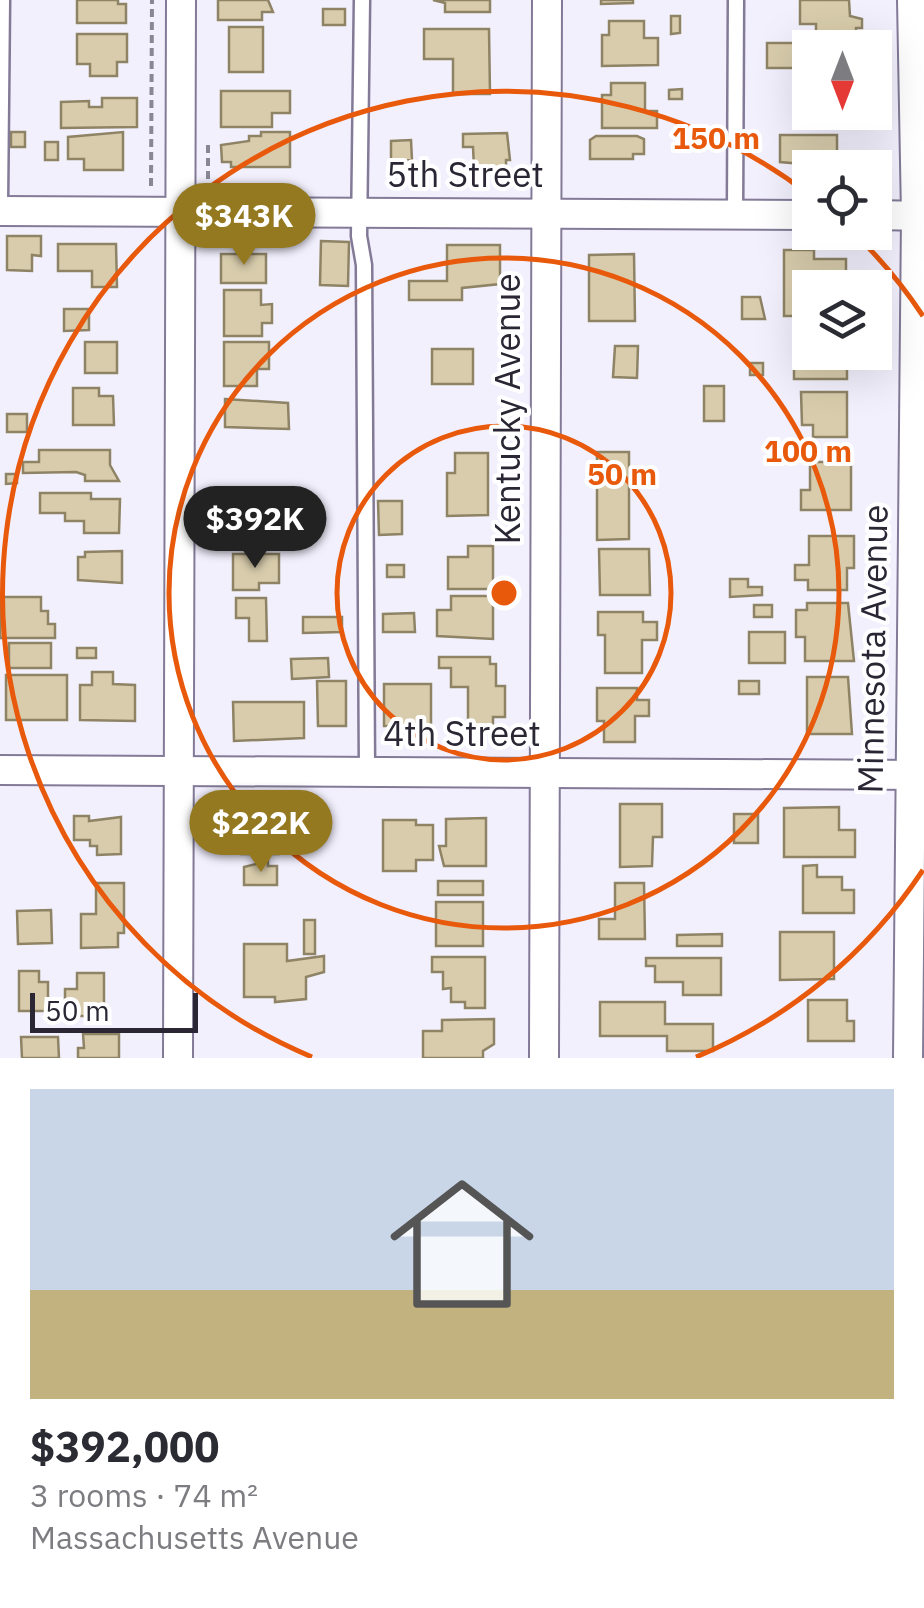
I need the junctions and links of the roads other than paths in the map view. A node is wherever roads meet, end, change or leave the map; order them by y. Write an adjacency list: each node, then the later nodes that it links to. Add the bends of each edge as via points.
1 (2, 0): 7 (lane)
2 (181, 0): 9 (street)
3 (362, 0): 10 (lane)
4 (547, 0): 11 (street, Kentucky Avenue)
5 (736, 0): 12 (lane)
6 (912, 0): 15 (street, Minnesota Avenue)
7 (0, 202)
8 (0, 212): 9 (street, 5th Street)
9 (182, 212): 10 (street, 5th Street); 16 (street)
10 (360, 212): 11 (street, 5th Street); 18 (lane)
11 (546, 212): 12 (street, 5th Street); 19 (street, Kentucky Avenue)
12 (735, 214): 13 (street, 5th Street)
13 (792, 215)
14 (892, 215): 15 (street)
15 (920, 216): 20 (street, Minnesota Avenue)
16 (179, 769): 17 (street, 4th Street); 18 (street, 4th Street); 21 (street)
17 (0, 770)
18 (367, 771): 19 (street, 4th Street)
19 (544, 772): 20 (street, 4th Street); 22 (street, Kentucky Avenue)
20 (916, 775): 23 (street, Minnesota Avenue)
21 (178, 1058)
22 (544, 1058)
23 (908, 1058)

